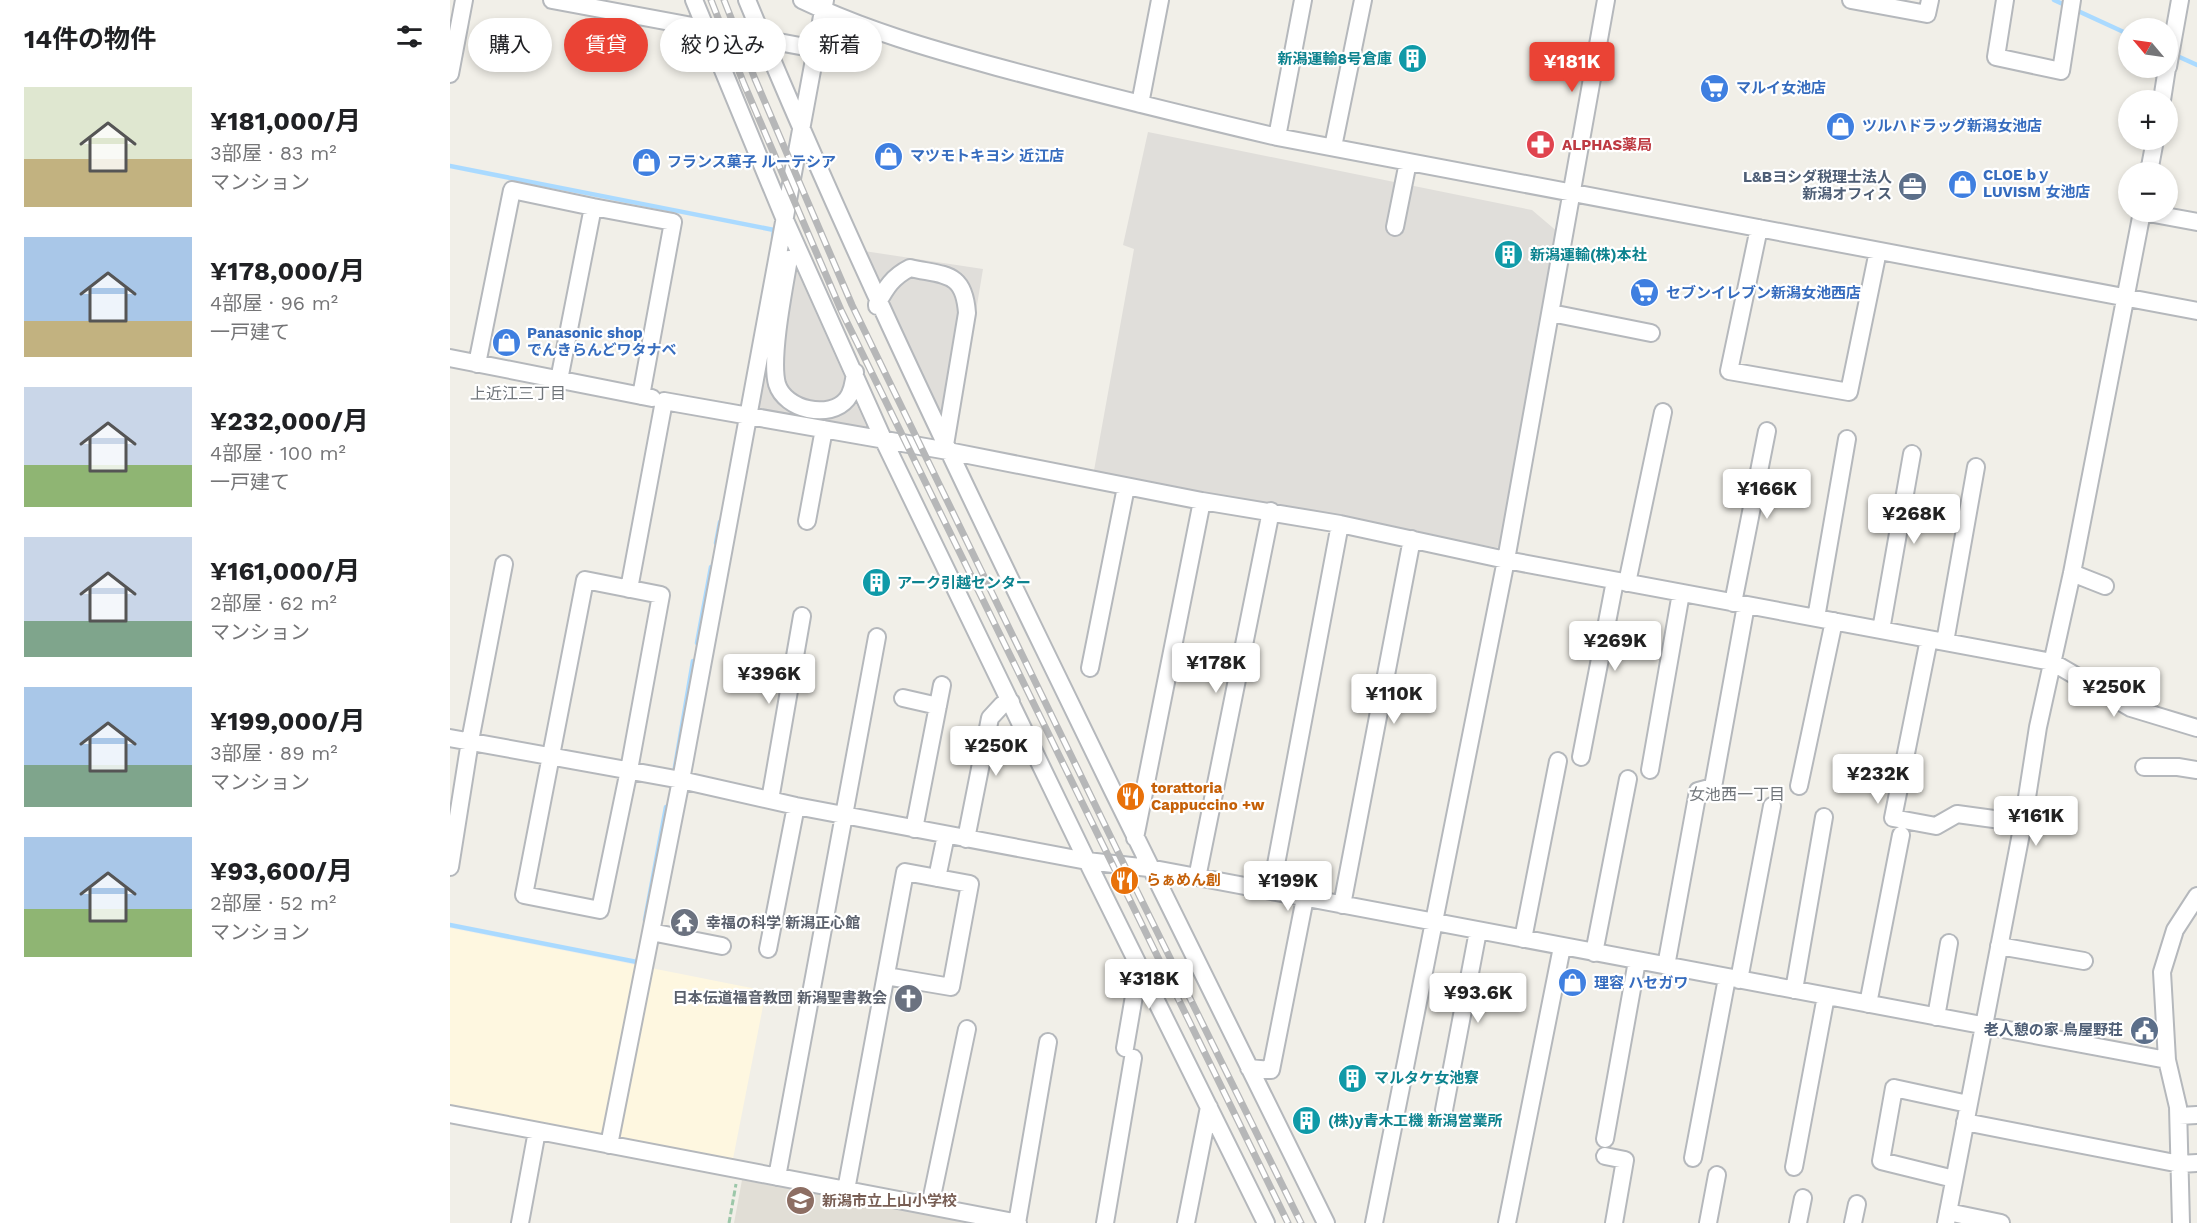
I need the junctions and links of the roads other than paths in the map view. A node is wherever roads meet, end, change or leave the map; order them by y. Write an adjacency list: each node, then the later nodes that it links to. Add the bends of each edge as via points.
1 (464, 0): 23 (street)
2 (552, 0): 19 (street)
3 (694, 0): 16 (street)
4 (747, 0): 17 (street)
5 (802, 0): 15 (street)
6 (1160, 0): 24 (street)
7 (1303, 0): 26 (street)
8 (1363, 0): 27 (street)
9 (1606, 0): 29 (street)
10 (1851, 0): 11 (street, via 1927,14)
11 (1930, 0)
12 (2005, 0): 13 (street, via 1996,57 2061,71)
13 (2072, 0)
14 (2180, 0): 18 (street)
15 (824, 5): 24 (street, via 926,47)
16 (701, 18)
17 (754, 18)
18 (2177, 18)
19 (660, 20)
20 (723, 72): 32 (street)
21 (777, 72): 25 (street)
22 (812, 72): 25 (street)
23 (450, 74)
24 (1140, 104): 26 (street)
25 (801, 131): 32 (street); 56 (street)
26 (1277, 137): 27 (street)
27 (1333, 147): 28 (street)
28 (1408, 162): 29 (street); 35 (street)
29 (1572, 193): 36 (street); 41 (street)
30 (593, 207): 46 (street, via 513,190); 47 (street); 48 (street, via 673,222)
31 (2178, 219): 34 (street)
32 (784, 220): 37 (street); 51 (street)
33 (2140, 222): 39 (street)
34 (2197, 222)
35 (1395, 227)
36 (1759, 228): 38 (street); 38 (street, via 1729,371 1849,392)
37 (792, 238): 43 (street, via 774,367 778,387 788,399 816,411 847,400 854,385 856,362); 55 (street)
38 (1878, 251): 39 (street)
39 (2125, 298): 40 (street); 67 (street)
40 (2197, 311)
41 (1551, 313): 42 (street); 65 (street)
42 (1652, 333)
43 (846, 340)
44 (894, 346): 56 (street, via 877,304 898,274 910,268 959,282 966,295 967,313)
45 (450, 358): 46 (street)
46 (477, 364): 47 (street)
47 (559, 380): 48 (street)
48 (641, 396): 49 (street)
49 (664, 401): 51 (street); 70 (street)
50 (1664, 412): 68 (street)
51 (749, 415): 52 (street); 96 (street)
52 (824, 429): 55 (street); 62 (street)
53 (1767, 431): 72 (street)
54 (1846, 439): 74 (street)
55 (884, 441): 56 (street); 83 (street)
56 (946, 448): 59 (street); 108 (street)
57 (1912, 454): 76 (street)
58 (1976, 467): 78 (street)
59 (1126, 487): 60 (street); 80 (street)
60 (1202, 501): 61 (street); 108 (street)
61 (1271, 511): 63 (street); 112 (street)
62 (807, 522)
63 (1340, 524): 64 (street); 114 (street)
64 (1412, 539): 65 (street); 117 (street)
65 (1506, 560): 68 (street); 118 (street)
66 (504, 564): 87 (street)
67 (2072, 573): 69 (street); 79 (street)
68 (1621, 582): 71 (street); 89 (street)
69 (2105, 586)
70 (629, 589): 88 (street, via 585,580); 92 (street, via 660,595)
71 (1681, 593): 72 (street); 93 (street)
72 (1739, 604): 74 (street); 130 (street, via 1713,787 1698,791)
73 (802, 616): 98 (street)
74 (1816, 618): 75 (street)
75 (1834, 621): 76 (street); 97 (street)
76 (1881, 630): 78 (street)
77 (878, 637): 101 (street)
78 (1937, 640): 79 (street); 103 (street, via 1893,818 1936,825 1957,814)
79 (2052, 662): 85 (street, via 2131,708); 103 (street)
80 (1090, 668)
81 (942, 685): 84 (street)
82 (903, 698): 84 (street)
83 (1011, 702): 107 (street, via 1002,705 990,718); 109 (street)
84 (938, 706): 104 (street)
85 (2197, 728)
86 (450, 738): 87 (street)
87 (470, 741): 88 (street); 110 (street)
88 (552, 756): 92 (street); 92 (street, via 524,895 600,910)
89 (1581, 757)
90 (1558, 761): 121 (street)
91 (2144, 767): 94 (street)
92 (629, 770): 96 (street)
93 (1650, 770)
94 (2197, 770)
95 (1628, 779): 127 (street)
96 (681, 780): 98 (street); 120 (street)
97 (1799, 786)
98 (770, 800): 99 (street)
99 (796, 806): 101 (street); 126 (street)
100 (1772, 806): 133 (street)
101 (843, 815): 104 (street); 159 (street)
102 (1824, 817): 134 (street)
103 (2023, 823): 124 (street)
104 (914, 829): 105 (street)
105 (946, 835): 107 (street); 113 (street)
106 (1901, 836): 136 (street)
107 (966, 838): 109 (street)
108 (1135, 838): 111 (street)
109 (1087, 861): 111 (street); 131 (street)
110 (450, 867)
111 (1149, 867): 112 (street); 142 (street)
112 (1199, 877): 114 (street)
113 (937, 878): 132 (street, via 905,872); 132 (street, via 970,884 951,987)
114 (1271, 891): 116 (street)
115 (2197, 896): 141 (street, via 2175,930 2162,972)
116 (1305, 898): 117 (street); 142 (street, via 1271,1070)
117 (1342, 905): 118 (street)
118 (1434, 923): 119 (street); 172 (street)
119 (1478, 931): 121 (street); 145 (street)
120 (651, 932): 123 (street); 152 (street)
121 (1523, 939): 125 (street)
122 (1949, 943): 137 (street)
123 (722, 946)
124 (1999, 946): 129 (street); 138 (street)
125 (1562, 947): 127 (street); 173 (street)
126 (768, 949)
127 (1594, 953): 128 (street)
128 (1637, 961): 130 (street); 151 (street)
129 (2084, 961)
130 (1666, 966): 133 (street)
131 (1139, 967): 144 (street); 168 (street)
132 (886, 976): 161 (street)
133 (1733, 979): 134 (street); 154 (street)
134 (1794, 990): 135 (street)
135 (1826, 996): 136 (street); 157 (street)
136 (1868, 1004): 137 (street)
137 (1936, 1017): 138 (street)
138 (1983, 1025): 141 (street); 143 (street)
139 (967, 1029): 164 (street)
140 (1048, 1042): 167 (street)
141 (2167, 1060): 148 (street)
142 (1249, 1068): 171 (street)
143 (1968, 1104): 149 (street); 160 (street, via 1894,1088 1881,1161)
144 (1209, 1107): 169 (street); 170 (street)
145 (1444, 1110)
146 (450, 1114): 150 (street)
147 (2197, 1115): 148 (street)
148 (2179, 1116): 156 (street)
149 (1965, 1122): 156 (street); 160 (street)
150 (537, 1131): 152 (street); 166 (street)
151 (1605, 1138)
152 (609, 1145): 159 (street)
153 (1605, 1156): 174 (street, via 1625,1160)
154 (1693, 1158)
155 (2197, 1162): 156 (street)
156 (2180, 1164): 179 (street)
157 (1794, 1167)
158 (1717, 1175): 175 (street)
159 (777, 1177): 161 (street)
160 (1954, 1179): 165 (street)
161 (846, 1190): 164 (street)
162 (1803, 1197): 176 (street)
163 (1857, 1204): 177 (street)
164 (930, 1206): 167 (street)
165 (1947, 1218): 178 (street)
166 (520, 1223)
167 (1018, 1223)
168 (1105, 1223)
169 (1186, 1223)
170 (1266, 1223)
171 (1326, 1223)
172 (1374, 1223)
173 (1507, 1223)
174 (1614, 1223)
175 (1708, 1223)
176 (1798, 1223)
177 (1853, 1223)
178 (2001, 1223)
179 (2181, 1223)

